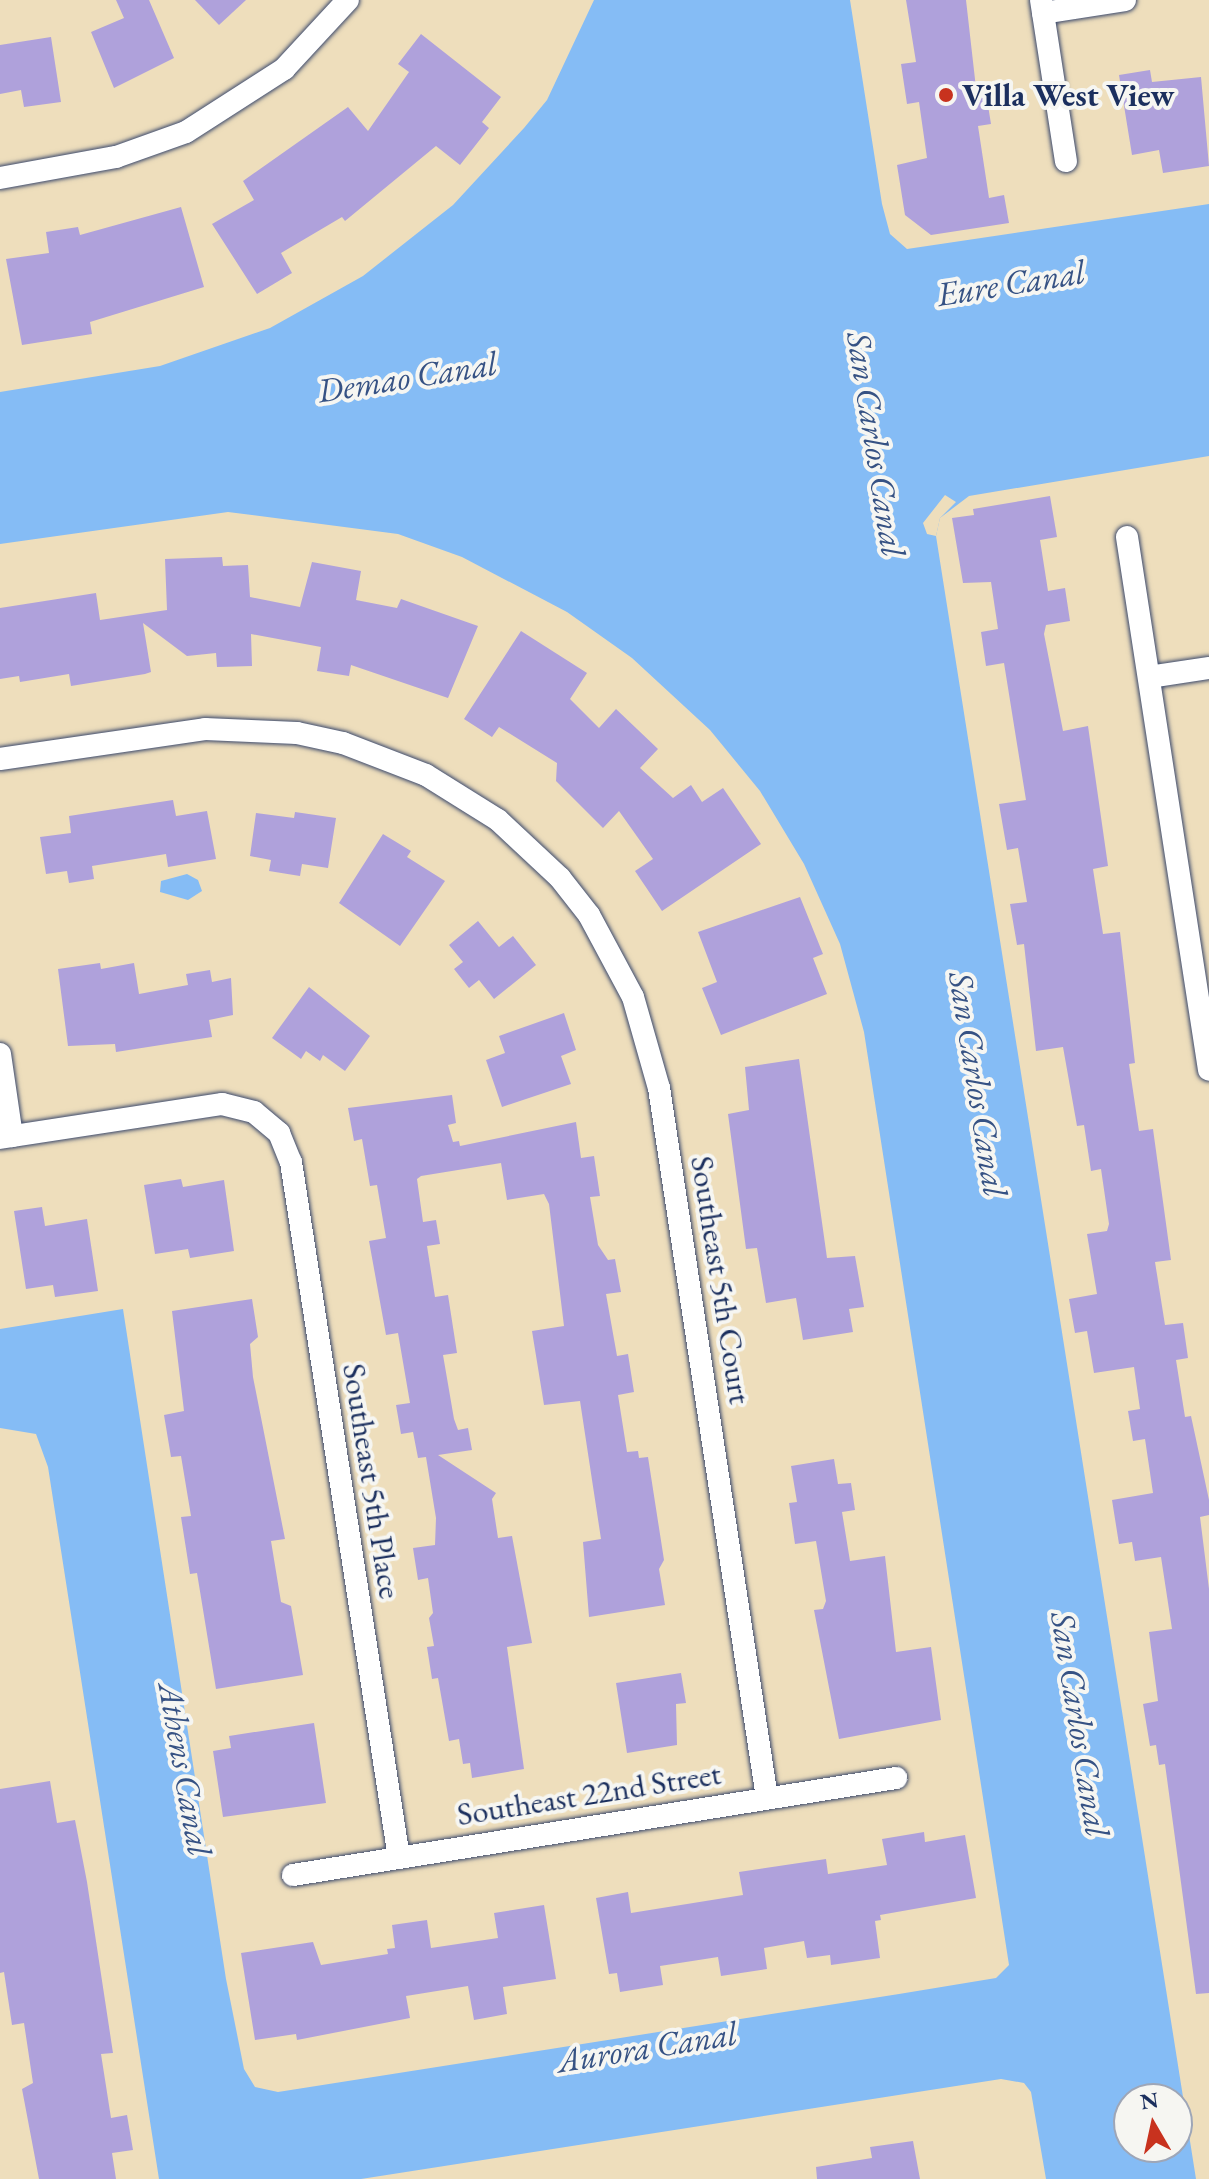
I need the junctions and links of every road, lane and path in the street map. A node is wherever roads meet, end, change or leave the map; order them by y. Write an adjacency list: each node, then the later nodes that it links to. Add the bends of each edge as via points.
1 (348, 0): 5 (street, via 284,69 186,132 116,157)
2 (1125, 0): 3 (street)
3 (1042, 6): 4 (street)
4 (1066, 161)
5 (0, 178)
6 (1127, 537): 8 (street)
7 (1209, 668): 8 (street)
8 (1149, 677): 11 (street)
9 (0, 759): 14 (street, Southeast 5th Court, via 205,729 297,733 387,757 498,820 560,878 602,934 649,1042)
10 (0, 1054): 12 (street)
11 (1208, 1057)
12 (6, 1137): 15 (street, Southeast 5th Place, via 222,1104 254,1112 279,1133 291,1162)
13 (896, 1778): 14 (street, Southeast 22nd Street)
14 (767, 1798): 15 (street, Southeast 22nd Street)
15 (399, 1858): 16 (street, Southeast 22nd Street)
16 (293, 1875)

